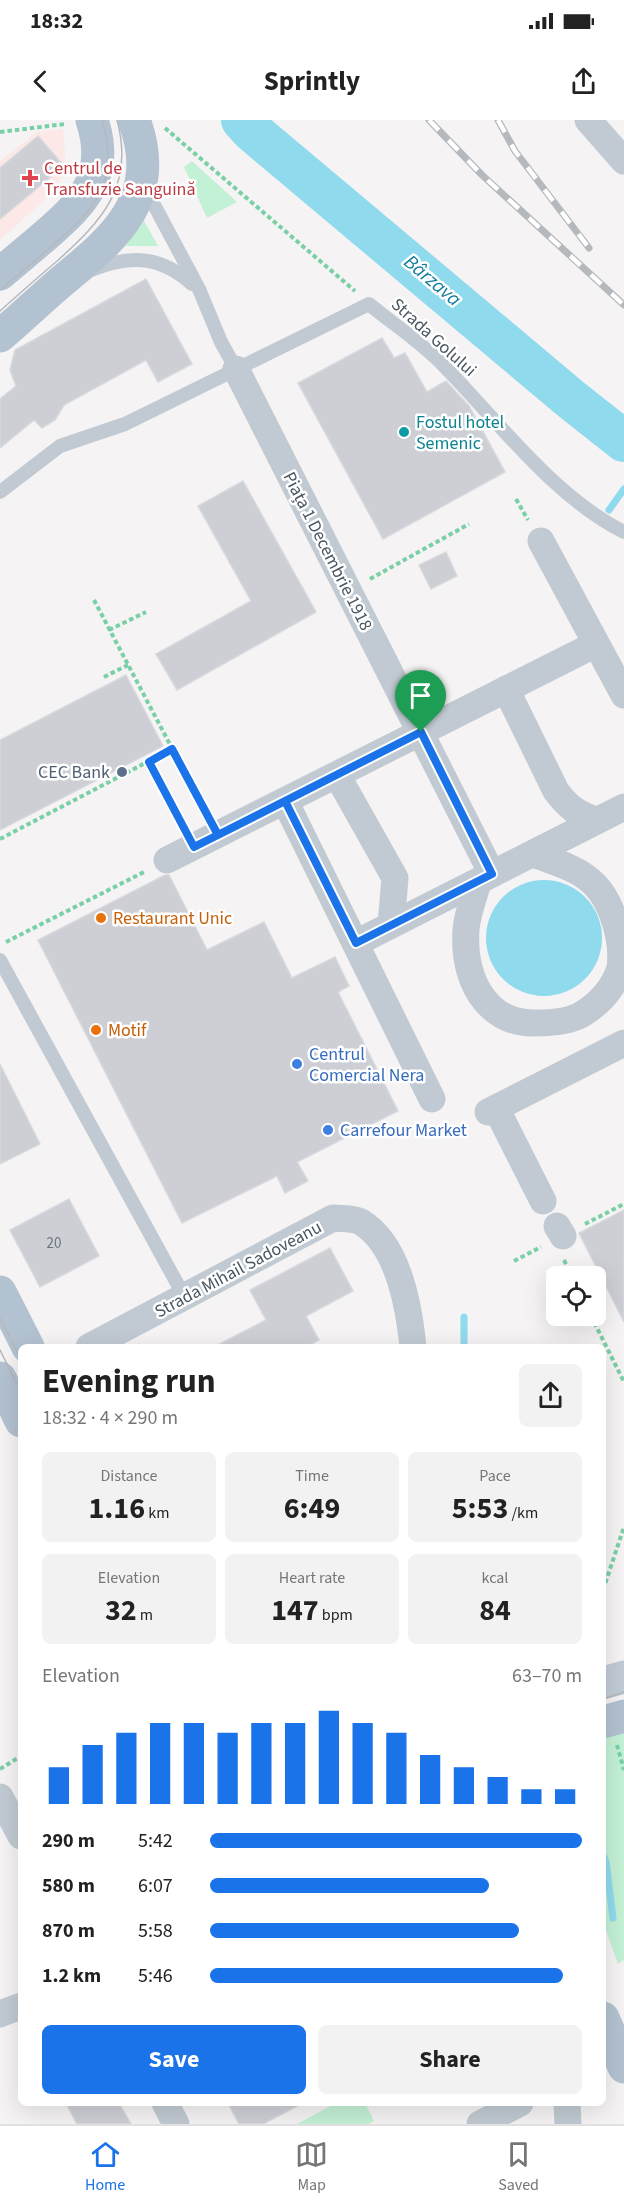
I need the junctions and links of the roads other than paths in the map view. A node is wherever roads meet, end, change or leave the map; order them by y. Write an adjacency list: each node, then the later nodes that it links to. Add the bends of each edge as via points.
1 (588, 120): 4 (street)
2 (146, 121): 5 (main road)
3 (80, 122): 6 (main road, via 97,137 95,178 84,199)
4 (624, 161)
5 (141, 180): 7 (main road, via 125,222 95,256); 8 (lane)
6 (0, 274)
7 (63, 281): 8 (lane, via 104,265 148,261 166,265); 9 (main road)
8 (198, 289): 10 (lane)
9 (0, 336)
10 (236, 369): 11 (lane, Strada Golului, via 124,424 60,446); 12 (lane, Strada Golului, via 369,304 441,362 551,479 602,521); 17 (street, Piața 1 Decembrie 1918)
11 (0, 492)
12 (624, 532)
13 (541, 541): 14 (street)
14 (596, 644): 15 (street); 16 (street)
15 (506, 689): 17 (street); 21 (street, via 556,791 579,815)
16 (624, 695)
17 (421, 732): 18 (street); 24 (street, Piața 1 Decembrie 1918)
18 (337, 775): 19 (street); 25 (street, via 395,878)
19 (285, 801): 23 (street); 26 (street)
20 (624, 807): 21 (street)
21 (596, 820): 22 (street)
22 (533, 854): 24 (street); 28 (street, via 588,878 610,902 621,936 621,966 606,995)
23 (168, 860)
24 (485, 878): 25 (street); 28 (street, via 466,929 468,965 481,996 500,1016 525,1023 553,1023)
25 (391, 925): 26 (street)
26 (356, 943): 30 (street)
27 (0, 960): 33 (lane)
28 (582, 1015): 29 (street)
29 (613, 1048): 31 (street, via 492,1110)
30 (432, 1099)
31 (553, 1218)
32 (0, 1292): 34 (main road)
33 (184, 1296): 35 (street, Strada Mihail Sadoveanu); 36 (street, Strada Mihail Sadoveanu, via 333,1218 359,1221 375,1233 403,1285)
34 (26, 1344)
35 (95, 1344)
36 (413, 1344)
37 (0, 1378): 38 (main road)
38 (18, 1414)
39 (624, 1677): 40 (main road)
40 (606, 1682)
41 (624, 1716): 42 (main road, bridge)
42 (606, 1721)
43 (0, 1797): 44 (street)
44 (18, 1830)
45 (18, 2007): 46 (street)
46 (0, 2014)
47 (606, 2026): 48 (main road)
48 (617, 2056)
49 (167, 2106): 52 (street)
50 (514, 2106): 53 (street)
51 (567, 2106): 54 (street)
52 (176, 2124)
53 (480, 2124)
54 (568, 2124)

